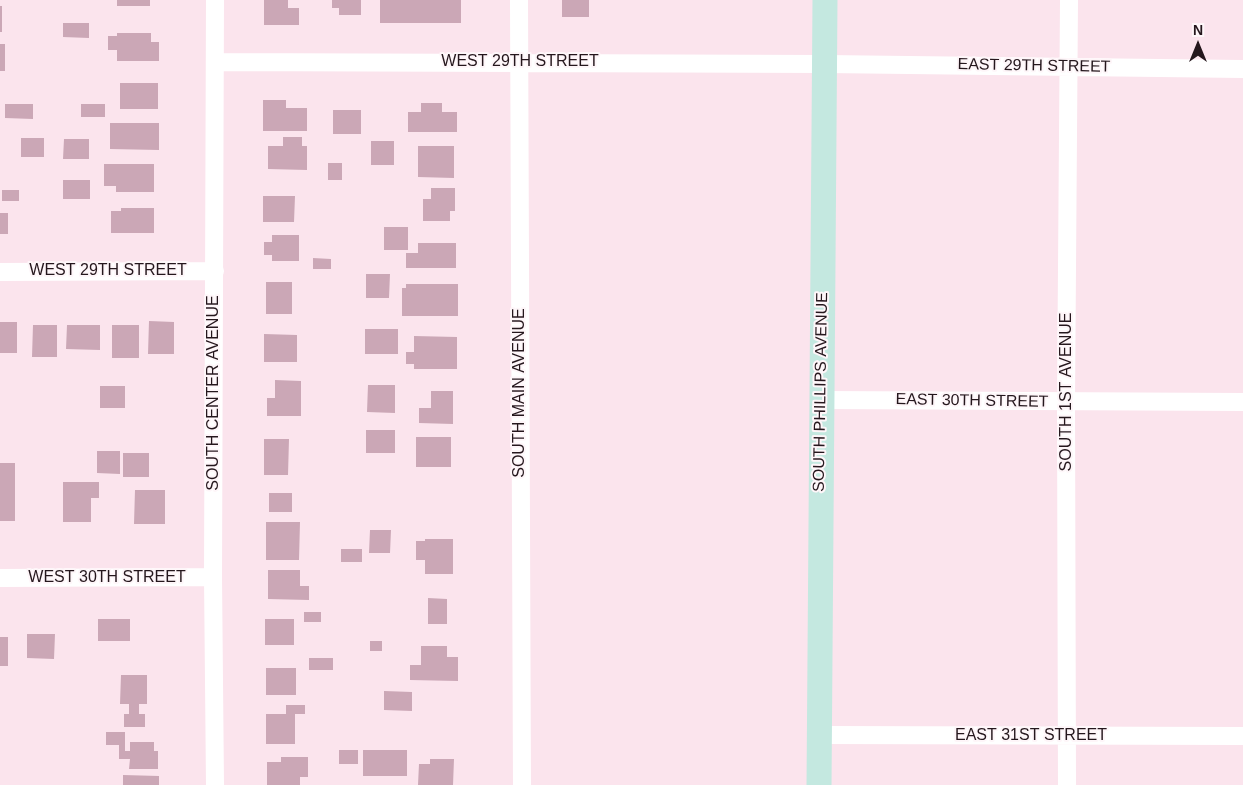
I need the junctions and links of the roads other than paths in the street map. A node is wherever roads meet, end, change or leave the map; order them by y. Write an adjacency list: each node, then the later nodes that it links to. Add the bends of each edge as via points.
1 (216, 0): 5 (street, SOUTH CENTER AVENUE)
2 (519, 0): 6 (street, SOUTH MAIN AVENUE)
3 (825, 0): 7 (street, SOUTH PHILLIPS AVENUE)
4 (1069, 0): 8 (street, SOUTH 1ST AVENUE)
5 (216, 62): 6 (street, WEST 29TH STREET); 10 (street, SOUTH CENTER AVENUE)
6 (519, 62): 7 (street, WEST 29TH STREET); 21 (street, SOUTH MAIN AVENUE)
7 (825, 64): 8 (street, EAST 29TH STREET); 12 (street, SOUTH PHILLIPS AVENUE)
8 (1069, 66): 9 (street, EAST 29TH STREET); 13 (street, SOUTH 1ST AVENUE)
9 (1243, 69)
10 (215, 271): 11 (street, WEST 29TH STREET); 15 (street, SOUTH CENTER AVENUE)
11 (0, 272)
12 (821, 400): 13 (street, EAST 30TH STREET); 17 (street, SOUTH PHILLIPS AVENUE)
13 (1066, 402): 14 (street, EAST 30TH STREET); 18 (street, SOUTH 1ST AVENUE)
14 (1243, 402)
15 (213, 577): 16 (street, WEST 30TH STREET); 20 (street, SOUTH CENTER AVENUE)
16 (0, 578)
17 (819, 735): 18 (street, EAST 31ST STREET); 22 (street, SOUTH PHILLIPS AVENUE)
18 (1067, 736): 19 (street, EAST 31ST STREET); 23 (street, SOUTH 1ST AVENUE)
19 (1243, 736)
20 (215, 785)
21 (522, 785)
22 (819, 785)
23 (1067, 785)

